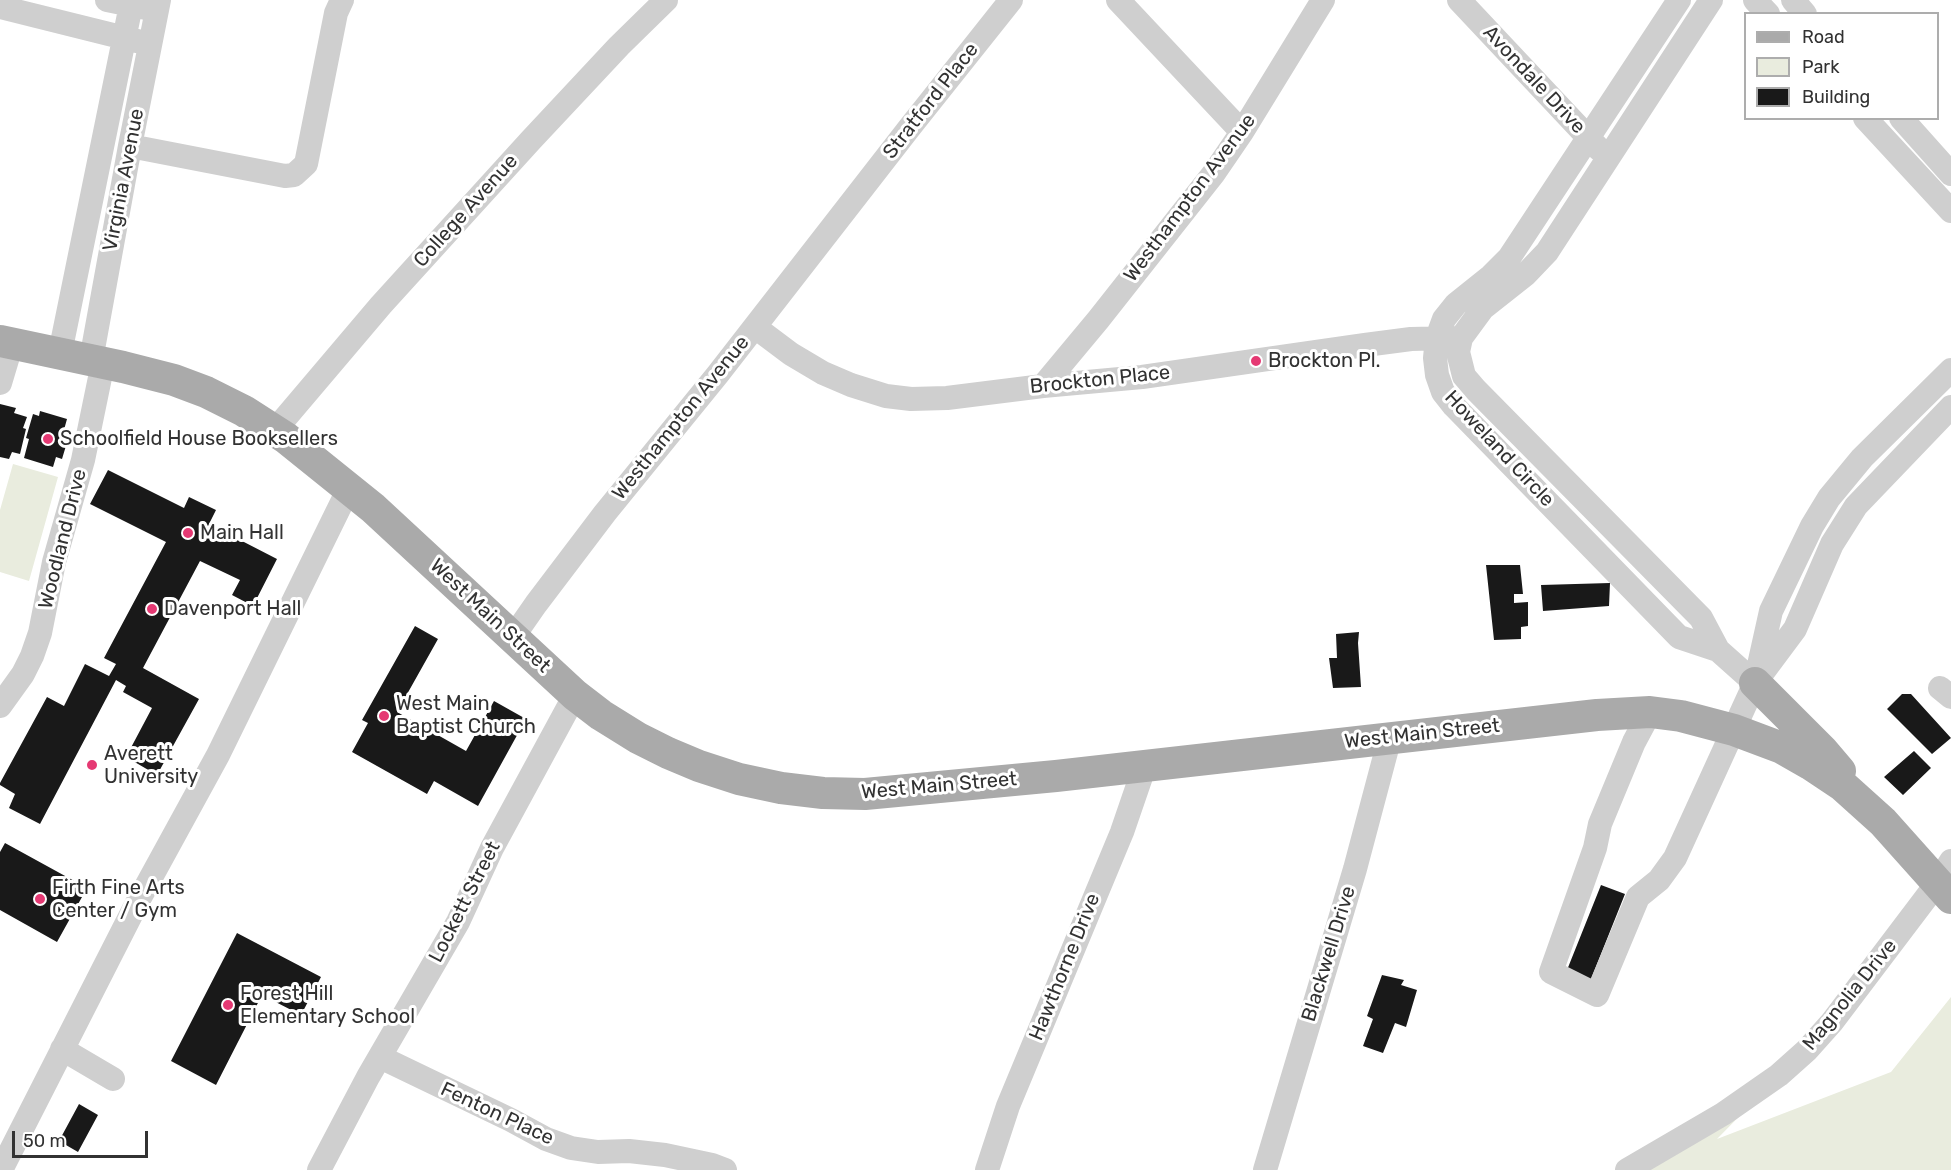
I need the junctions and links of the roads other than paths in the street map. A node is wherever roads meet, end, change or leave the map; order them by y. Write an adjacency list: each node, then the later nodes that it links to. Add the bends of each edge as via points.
1 (107, 0): 11 (street)
2 (342, 0): 23 (street, via 336,13 306,164 294,175)
3 (666, 0): 39 (street, College Avenue, via 381,304)
4 (1011, 0): 26 (street, Stratford Place)
5 (1118, 0): 21 (street)
6 (1323, 0): 21 (street, Westhampton Avenue)
7 (1459, 0): 22 (street, Avondale Drive)
8 (1679, 0): 15 (street, Howeland Circle)
9 (1711, 0): 17 (street)
10 (1755, 0): 14 (street)
11 (131, 3): 12 (street); 16 (street, Virginia Avenue)
12 (158, 5): 18 (street, Virginia Avenue)
13 (0, 7): 16 (street)
14 (1766, 12)
15 (1665, 19): 17 (street); 22 (street, Howeland Circle)
16 (124, 38): 18 (street); 32 (street, Virginia Avenue)
17 (1685, 39): 24 (street)
18 (151, 43): 23 (street, Virginia Avenue)
19 (1867, 120): 27 (street)
20 (1903, 120): 25 (street)
21 (1242, 132): 36 (street, Westhampton Avenue, via 1192,201)
22 (1589, 139): 24 (street, Avondale Drive); 29 (street, Howeland Circle, via 1509,258 1456,304 1444,319)
23 (130, 146): 33 (street, Virginia Avenue)
24 (1608, 160): 30 (street, via 1547,252 1483,308)
25 (1951, 174)
26 (852, 202): 28 (street, Westhampton Avenue)
27 (1951, 211)
28 (755, 327): 36 (street, Brockton Place, via 823,373 886,396 947,398); 46 (street, Westhampton Avenue, via 605,513)
29 (1437, 338): 30 (street, Brockton Place); 36 (street, Brockton Place, via 1142,377); 44 (street, Howeland Circle, via 1435,358 1443,392)
30 (1461, 338): 42 (street, Howeland Circle, via 1458,352 1464,376)
31 (6, 342): 32 (main road, West Main Street); 35 (street)
32 (60, 353): 33 (main road, West Main Street)
33 (97, 361): 39 (main road, West Main Street, via 206,392); 50 (street, Woodland Drive, via 83,460 54,562 40,633 23,674)
34 (1951, 370): 38 (street)
35 (0, 383)
36 (1043, 386)
37 (1951, 407): 40 (street)
38 (1894, 426): 40 (street); 43 (street, via 1841,481)
39 (275, 430): 41 (main road, West Main Street)
40 (1914, 444): 45 (street, via 1856,506)
41 (349, 488): 46 (main road, West Main Street); 57 (street, via 221,748)
42 (1588, 504): 44 (street); 47 (street, Howeland Circle, via 1701,618)
43 (1821, 510): 45 (street); 48 (street, via 1772,611)
44 (1569, 524): 47 (street, Howeland Circle, via 1679,638)
45 (1843, 527): 48 (street, via 1795,629)
46 (513, 637): 49 (main road, West Main Street)
47 (1718, 650): 48 (street, Howeland Circle)
48 (1755, 683): 52 (street); 55 (main road, via 1822,751)
49 (576, 695): 54 (main road, West Main Street, via 610,721 668,753 739,779 781,788 865,794); 58 (street, Lockett Street, via 497,839 458,922)
50 (0, 706)
51 (1650, 712): 52 (main road, West Main Street); 52 (street, via 1600,824 1551,972 1597,995 1638,897 1659,880 1675,858); 53 (main road, West Main Street)
52 (1734, 730): 55 (main road, West Main Street, via 1782,748 1810,764 1843,786)
53 (1390, 737): 54 (main road, West Main Street); 66 (street, Blackwell Drive)
54 (1145, 765): 65 (street, Hawthorne Drive, via 1122,832 1008,1106)
55 (1883, 822): 56 (main road, West Main Street)
56 (1947, 880): 61 (street, Magnolia Drive, via 1807,1050 1723,1114)
57 (62, 1049): 59 (street); 62 (street)
58 (380, 1057): 60 (street, Fenton Place, via 546,1139); 63 (street, Lockett Street)
59 (113, 1079)
60 (626, 1161): 64 (street, Fenton Place, via 665,1155)
61 (1638, 1166)
62 (2, 1170)
63 (319, 1170)
64 (725, 1170)
65 (987, 1170)
66 (1265, 1170)

